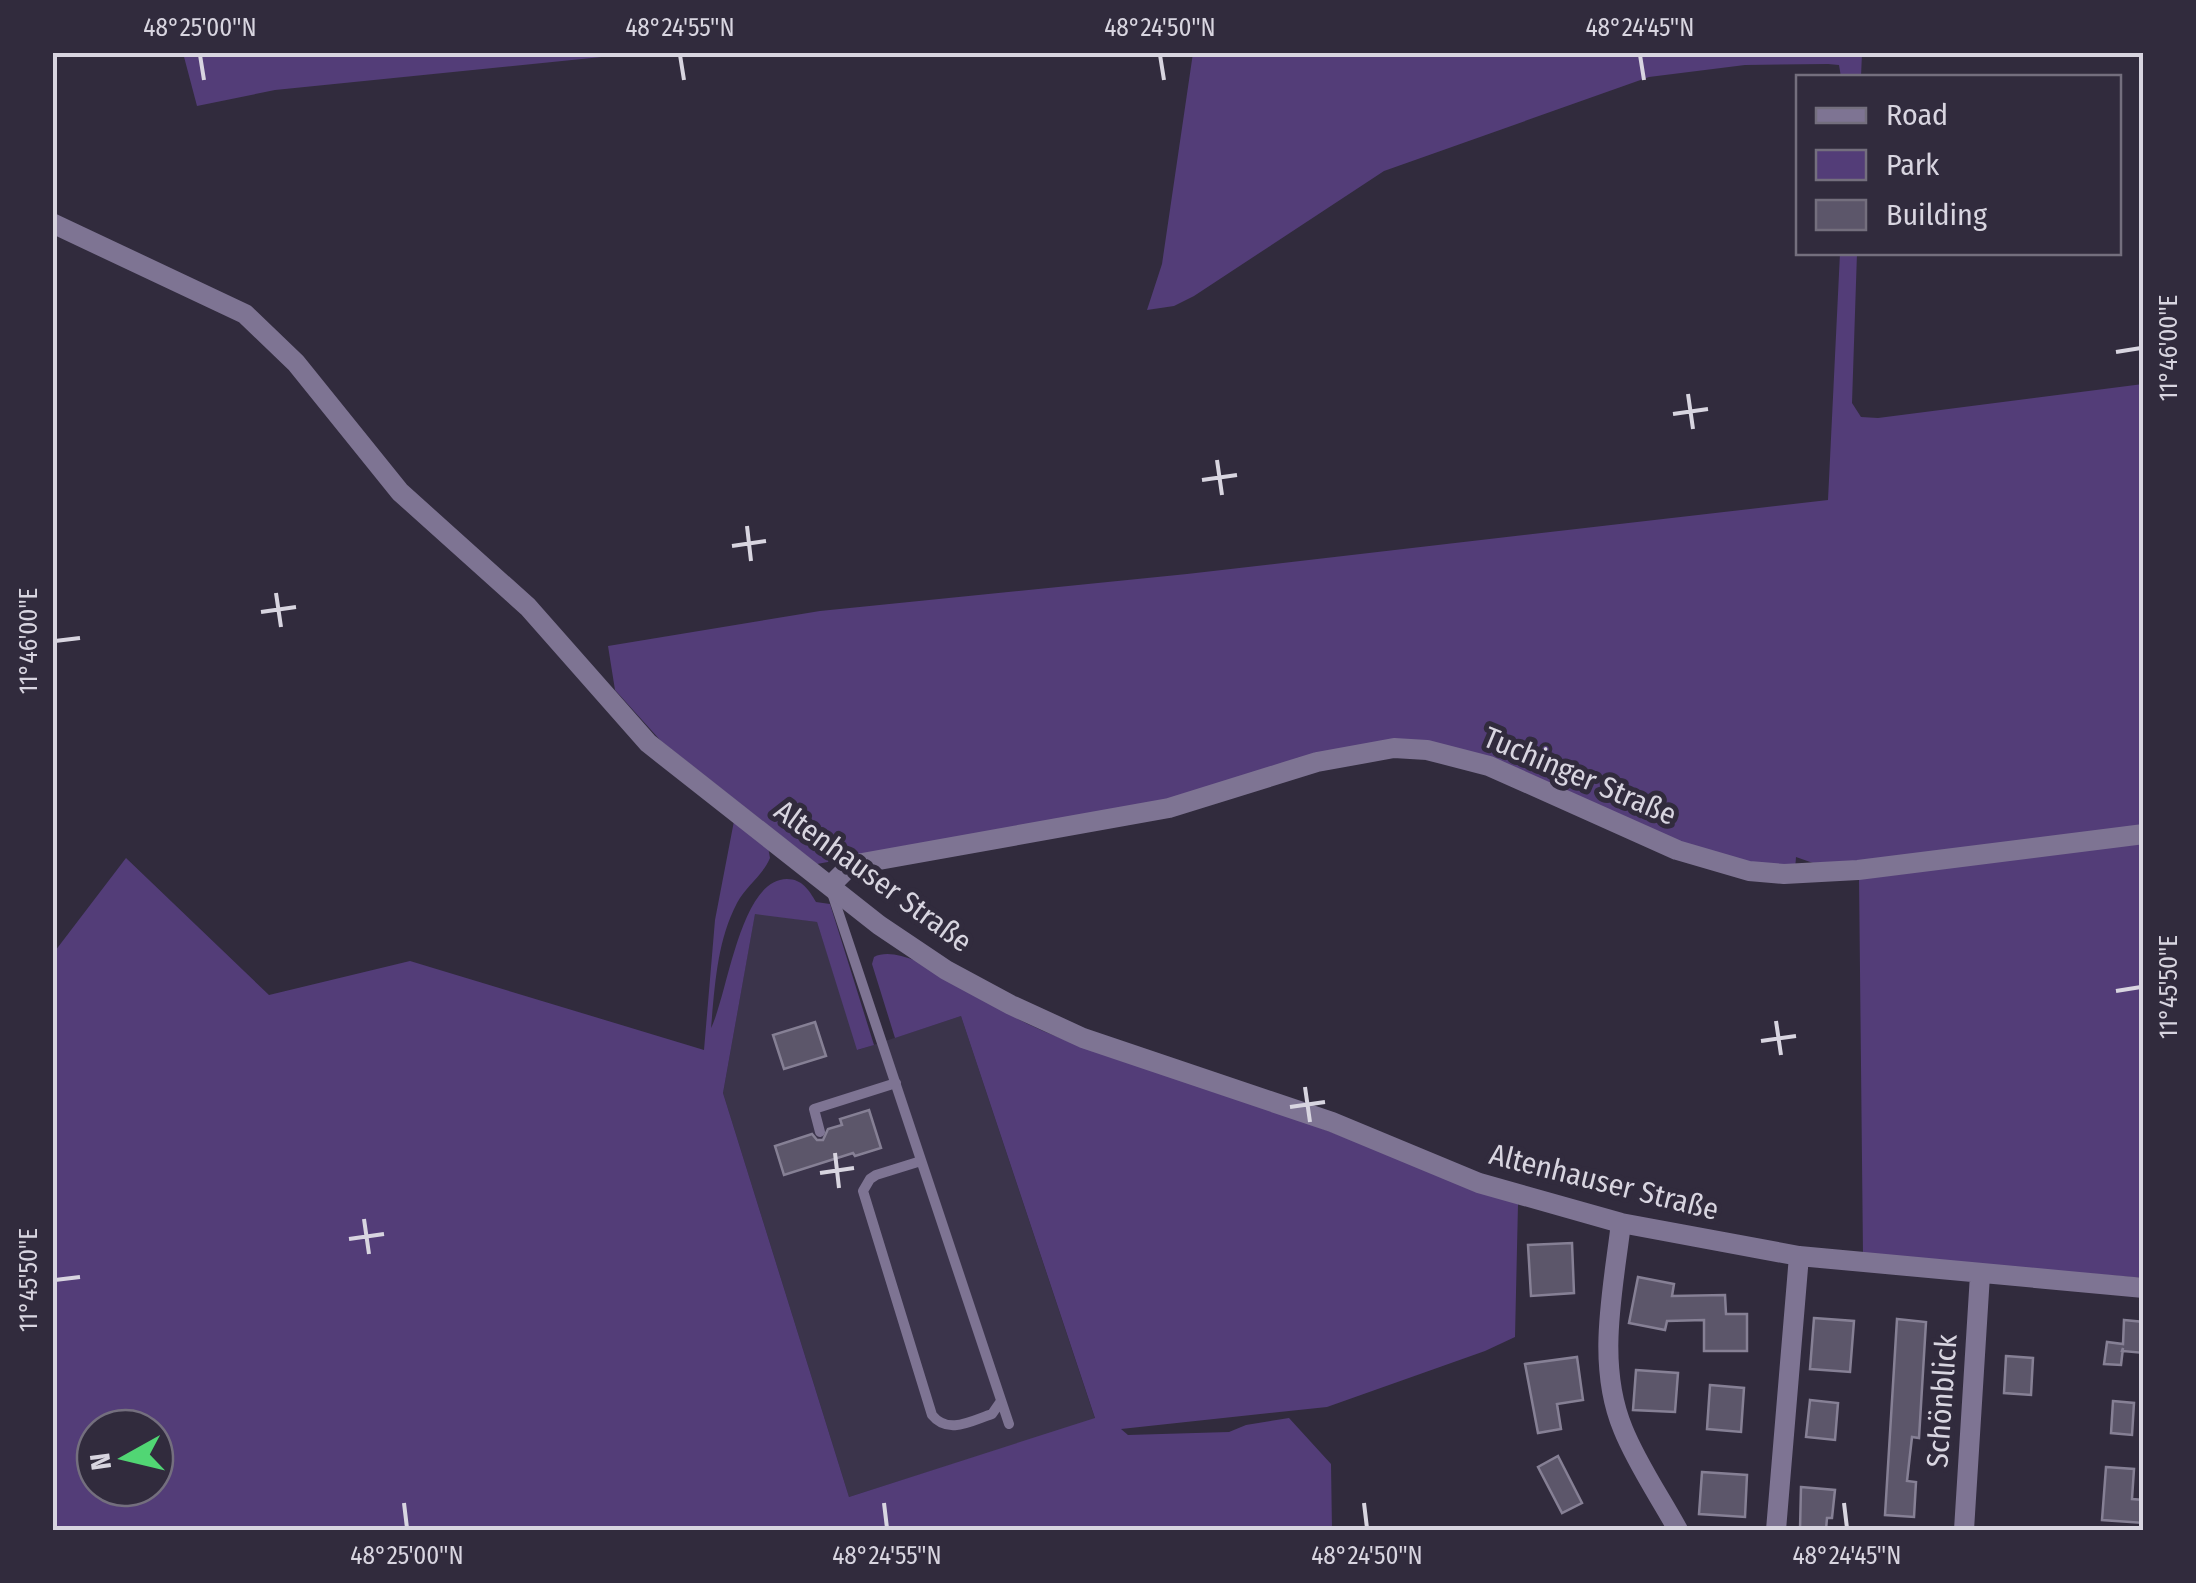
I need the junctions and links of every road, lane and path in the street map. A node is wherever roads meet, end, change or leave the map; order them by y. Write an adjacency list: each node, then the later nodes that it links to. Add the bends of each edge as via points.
1 (52, 223): 3 (street, Altenhauser Straße, via 261,327 400,492 528,607 648,743)
2 (2144, 834): 3 (street, Tuchinger Straße, via 1858,870 1749,871 1677,850 1489,766 1394,748 1317,762 1169,808 851,865)
3 (830, 886): 4 (lane); 7 (street, Altenhauser Straße, via 946,970 1046,1022 1332,1122 1479,1182)
4 (896, 1084): 5 (lane, via 814,1109); 6 (lane)
5 (820, 1132)
6 (921, 1161): 11 (lane); 11 (lane, via 870,1179 864,1202 932,1415 954,1426 992,1414)
7 (1621, 1224): 8 (street, Altenhauser Straße); 13 (street, via 1609,1378 1622,1429)
8 (1799, 1256): 9 (street, Altenhauser Straße); 14 (street)
9 (1980, 1275): 10 (street, Altenhauser Straße); 15 (street, Schönblick)
10 (2144, 1288)
11 (1001, 1401): 12 (lane)
12 (1009, 1424)
13 (1678, 1530)
14 (1776, 1530)
15 (1964, 1530)

